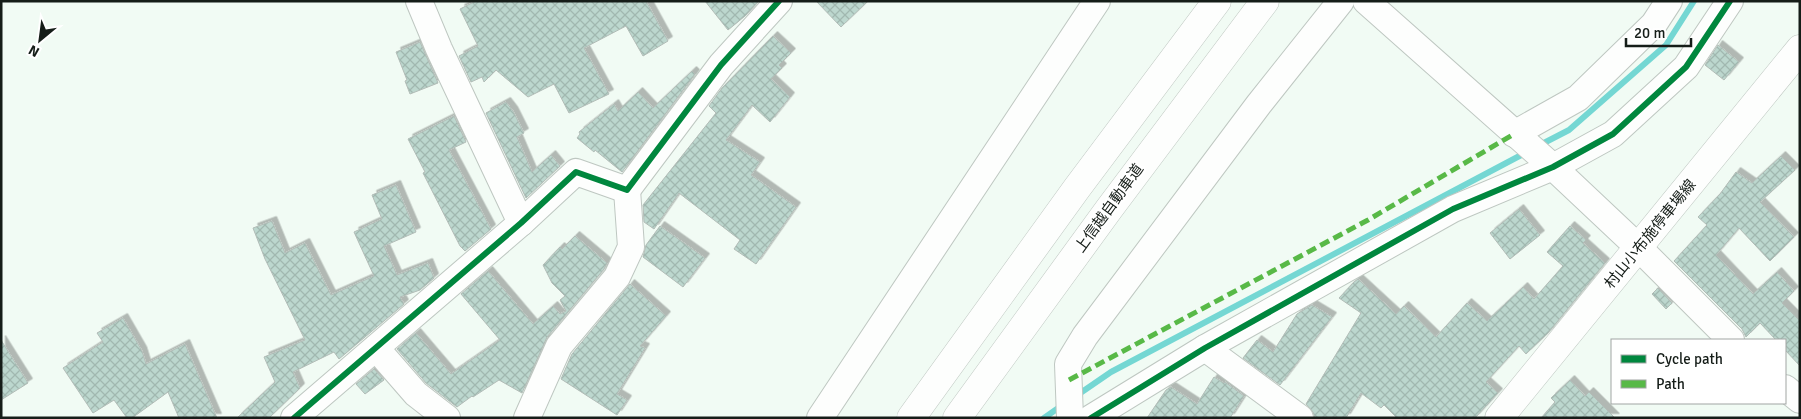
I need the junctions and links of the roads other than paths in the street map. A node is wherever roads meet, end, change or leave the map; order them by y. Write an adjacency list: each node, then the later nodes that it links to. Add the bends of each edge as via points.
1 (420, 1): 14 (street, via 439,49)
2 (779, 1): 13 (street, via 721,66)
3 (1097, 1): 24 (street)
4 (1217, 1): 25 (main road, via 1077,188)
5 (1264, 1): 26 (main road, 上信越自動車道)
6 (1341, 1): 27 (street, via 1259,104 1085,336 1068,364)
7 (1366, 1): 11 (street)
8 (1669, 1): 11 (street, via 1654,24 1578,98)
9 (1730, 1): 12 (street, via 1686,67 1613,134)
10 (1800, 49): 15 (main road, 村山小布施停車場線)
11 (1516, 136): 12 (street)
12 (1548, 163): 15 (street); 18 (street, via 1453,209)
13 (627, 190): 14 (street, via 576,172); 23 (street, via 631,247 617,277 559,346)
14 (522, 223): 17 (street)
15 (1639, 248): 16 (street); 30 (main road, 村山小布施停車場線)
16 (1730, 339)
17 (376, 348): 21 (street); 22 (street, via 416,394)
18 (1205, 348): 28 (street); 29 (street)
19 (1786, 389): 20 (street)
20 (1800, 400)
21 (294, 418)
22 (447, 418)
23 (527, 418)
24 (820, 418)
25 (912, 418)
26 (957, 418)
27 (1070, 418)
28 (1091, 418)
29 (1300, 418)
30 (1499, 418)

